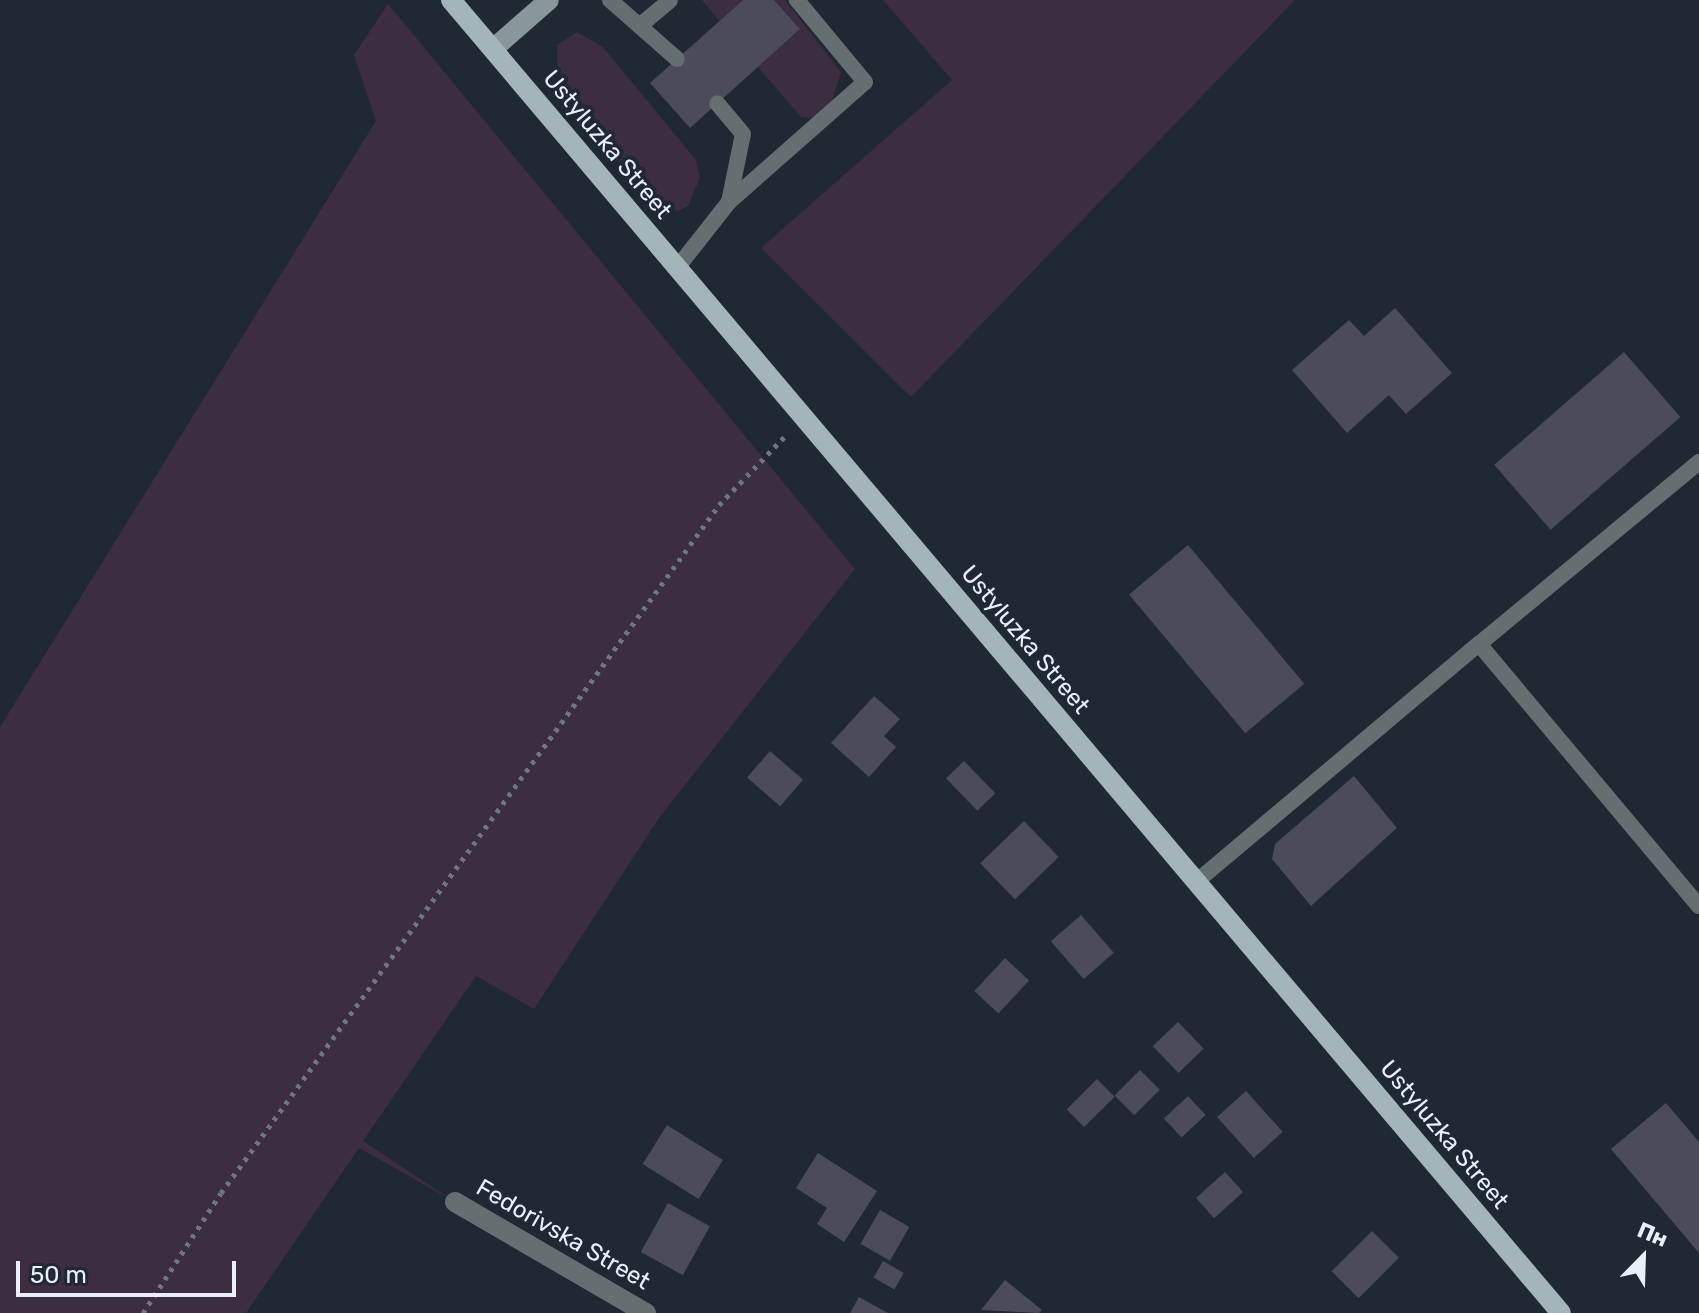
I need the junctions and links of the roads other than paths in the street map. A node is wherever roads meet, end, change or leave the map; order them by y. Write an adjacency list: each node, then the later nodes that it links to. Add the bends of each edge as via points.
1 (451, 0): 7 (main road, Ustyluzka Street)
2 (549, 0): 7 (street)
3 (610, 0): 6 (lane)
4 (670, 0): 6 (lane)
5 (797, 0): 10 (lane, via 865,82)
6 (643, 23): 8 (lane)
7 (493, 49): 11 (main road, Ustyluzka Street)
8 (677, 59)
9 (717, 103): 10 (lane, via 743,134)
10 (729, 202): 11 (lane)
11 (677, 268): 14 (main road, Ustyluzka Street)
12 (1699, 462): 13 (lane)
13 (1479, 644): 14 (lane); 15 (lane)
14 (1196, 882): 18 (main road, Ustyluzka Street)
15 (1699, 906)
16 (455, 1202): 17 (street, Fedorivska Street)
17 (646, 1313)
18 (1561, 1313)

